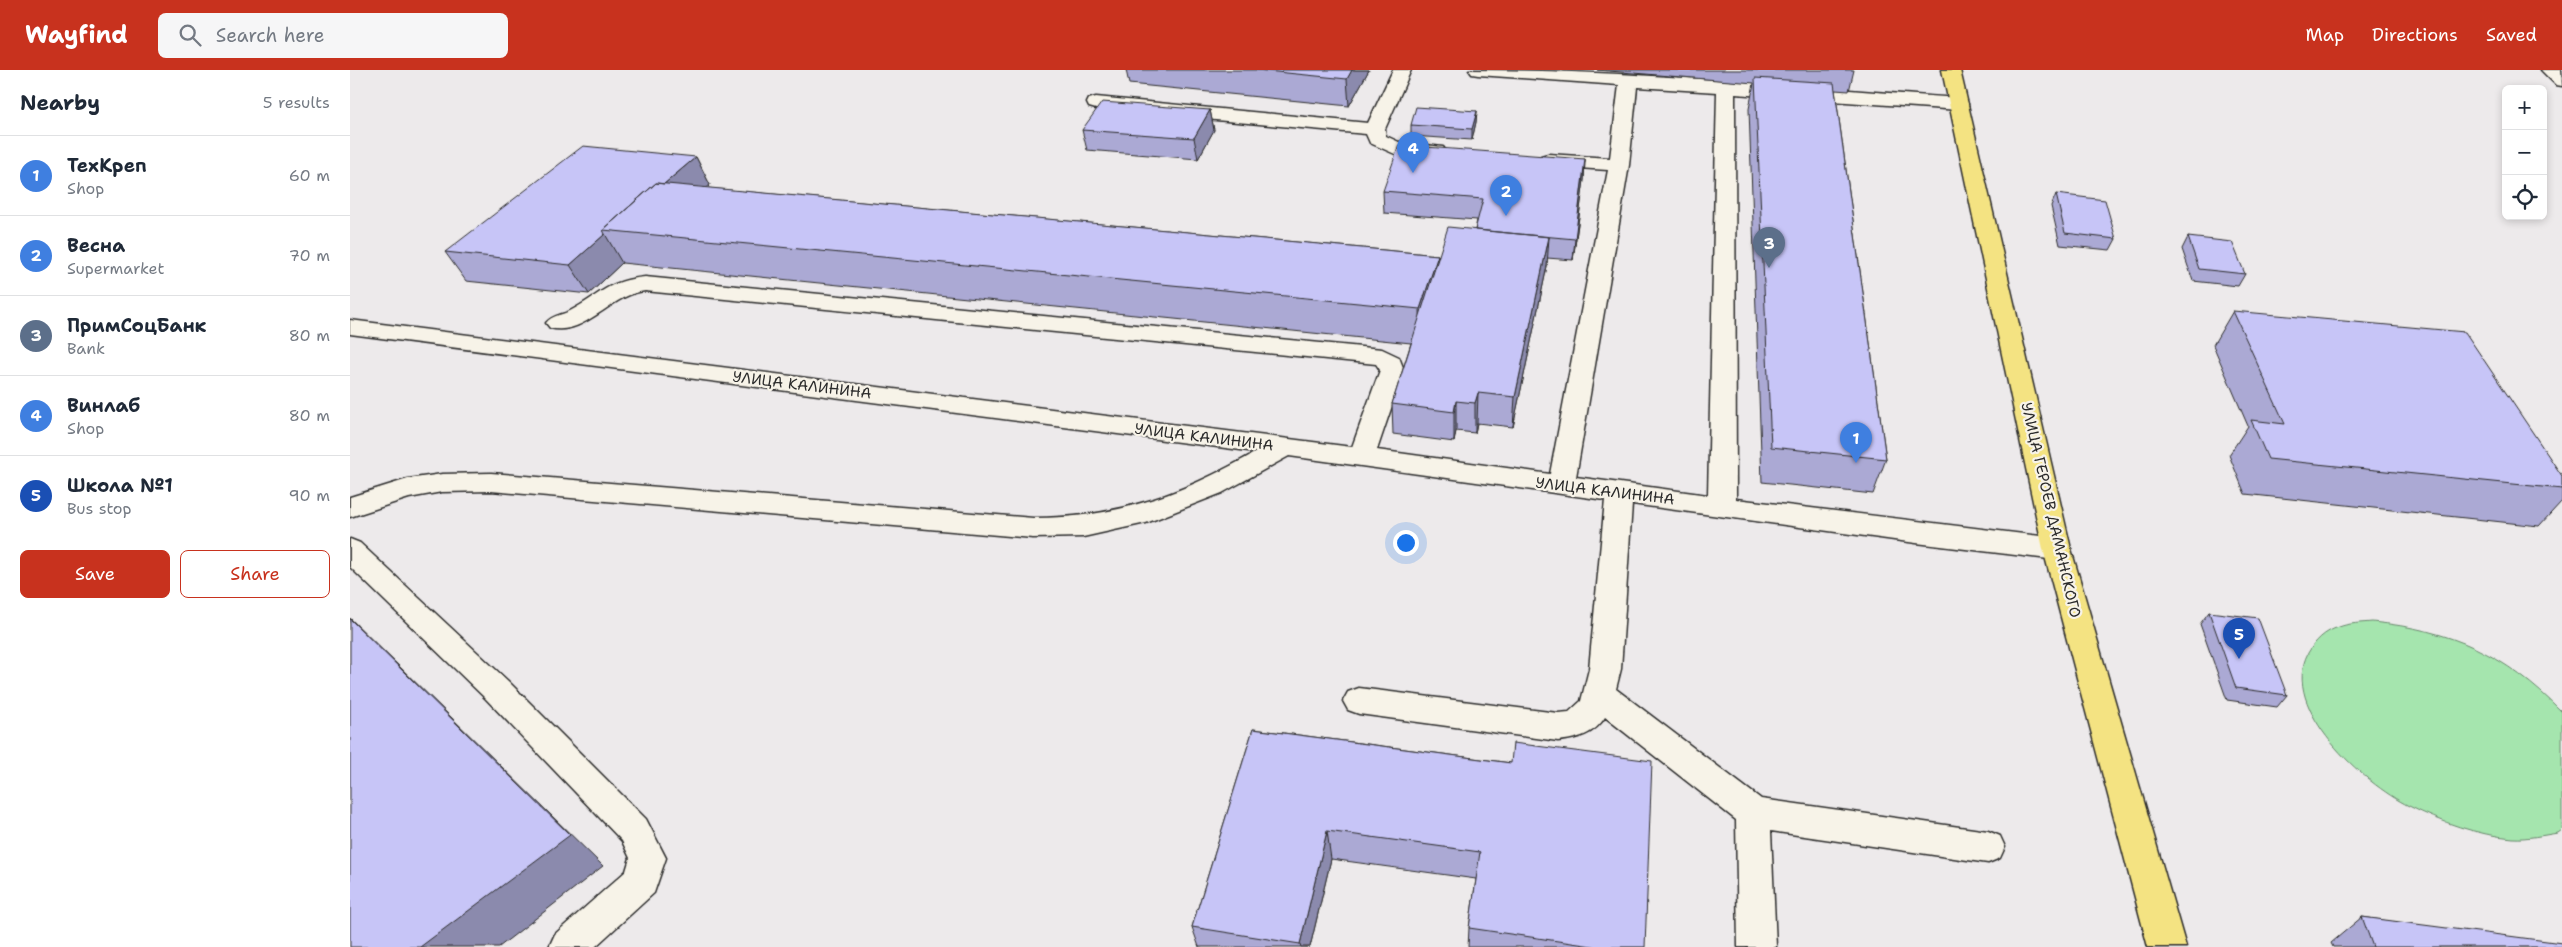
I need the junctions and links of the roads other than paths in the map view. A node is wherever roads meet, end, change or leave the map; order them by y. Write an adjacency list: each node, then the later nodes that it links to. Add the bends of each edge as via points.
1 (1402, 70): 10 (street)
2 (1478, 70): 5 (street)
3 (1951, 70): 9 (main road, УЛИЦА ГЕРОЕВ ДАМАНСКОГО)
4 (2550, 70): 6 (street)
5 (1629, 80): 7 (street); 13 (street)
6 (2562, 81)
7 (1726, 88): 9 (street); 20 (street)
8 (1096, 103): 10 (street)
9 (1959, 104): 22 (main road, УЛИЦА ГЕРОЕВ ДАМАНСКОГО)
10 (1375, 129): 11 (street, via 1377,139 1395,148)
11 (1453, 152)
12 (1531, 158): 13 (street)
13 (1619, 165): 18 (street)
14 (558, 323): 17 (street, via 585,314 613,292 645,284 1382,357 1390,362 1392,370)
15 (350, 327): 16 (street, УЛИЦА КАЛИНИНА)
16 (1285, 447): 17 (street, УЛИЦА КАЛИНИНА); 21 (street, via 1176,504 1082,528 1033,528 491,482 442,483 408,489)
17 (1362, 459): 18 (street, УЛИЦА КАЛИНИНА)
18 (1561, 485): 19 (street, УЛИЦА КАЛИНИНА)
19 (1619, 493): 20 (street, УЛИЦА КАЛИНИНА); 24 (street, via 1605,669)
20 (1722, 506): 22 (street, УЛИЦА КАЛИНИНА, via 1916,533)
21 (350, 507)
22 (2058, 548): 30 (main road, УЛИЦА ГЕРОЕВ ДАМАНСКОГО)
23 (350, 550): 28 (street, via 497,690 634,830 648,858 641,881)
24 (1599, 694): 25 (street, via 1589,717 1573,727); 26 (street)
25 (1359, 701)
26 (1753, 812): 27 (street); 29 (street)
27 (1988, 847)
28 (568, 947)
29 (1757, 947)
30 (2167, 947)

